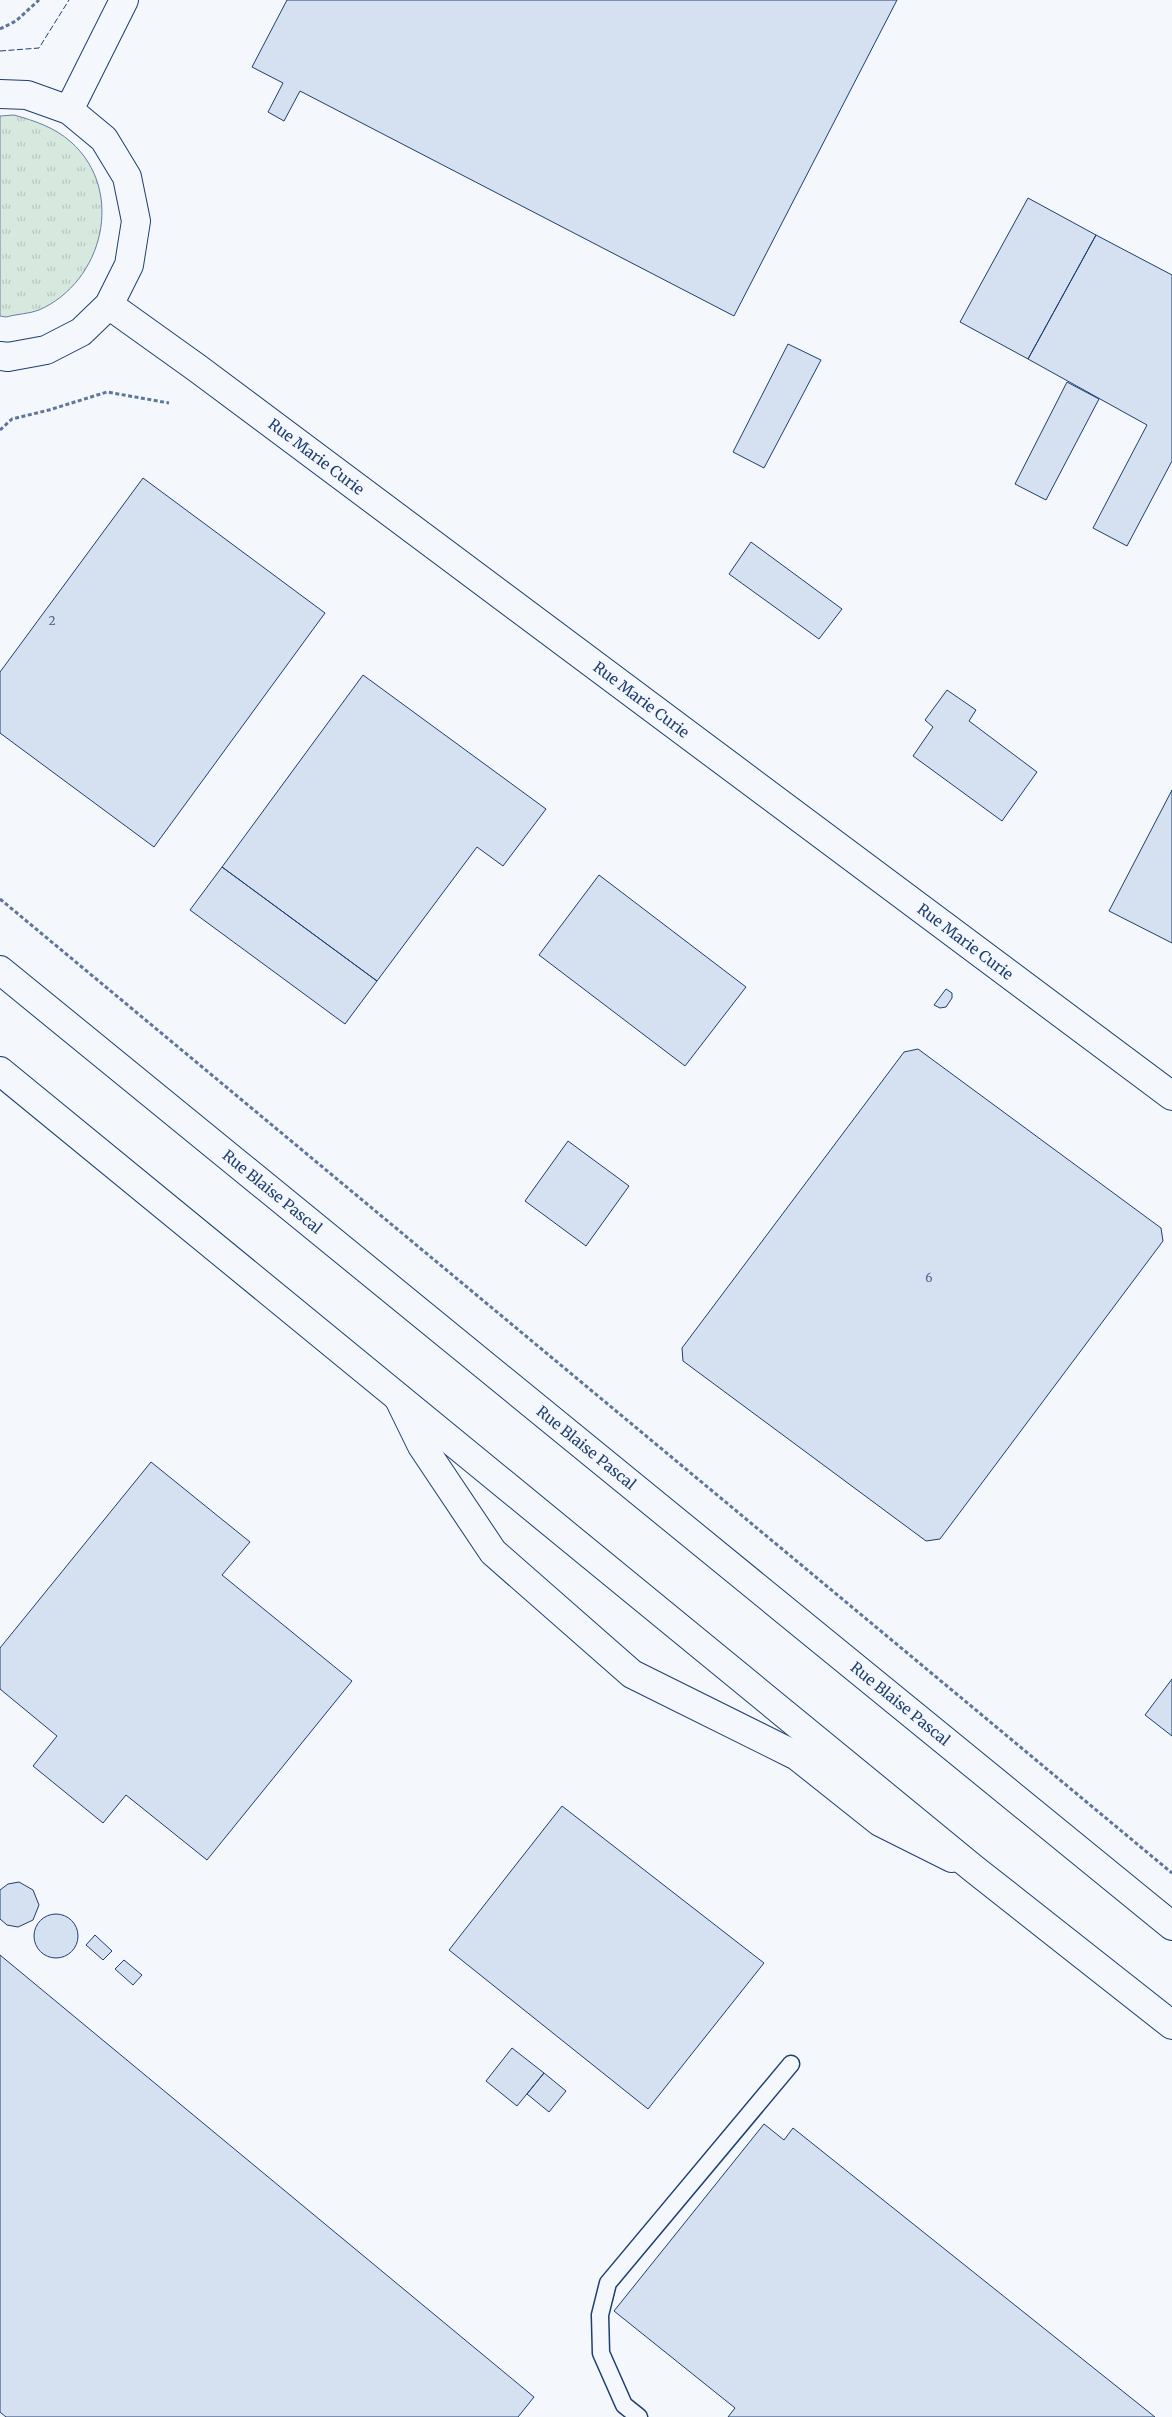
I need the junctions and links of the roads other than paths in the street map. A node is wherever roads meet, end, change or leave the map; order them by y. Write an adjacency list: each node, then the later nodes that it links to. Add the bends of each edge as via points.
1 (124, 0): 3 (street)
2 (0, 94): 3 (street, via 28,95)
3 (69, 110): 4 (street, via 104,139 127,177 136,221 129,265)
4 (108, 305): 5 (street, via 81,332 64,341 46,350); 8 (street, Rue Marie Curie)
5 (3, 359)
6 (0, 970): 11 (street, Rue Blaise Pascal)
7 (0, 1071): 9 (street)
8 (1172, 1096)
9 (399, 1399): 10 (street); 10 (street, via 422,1446 493,1552 632,1674 797,1756 880,1822)
10 (974, 1869): 12 (street)
11 (1172, 1926)
12 (1172, 2026)
13 (791, 2064): 14 (lane, via 608,2283 600,2315 601,2353 624,2405)
14 (639, 2417)

